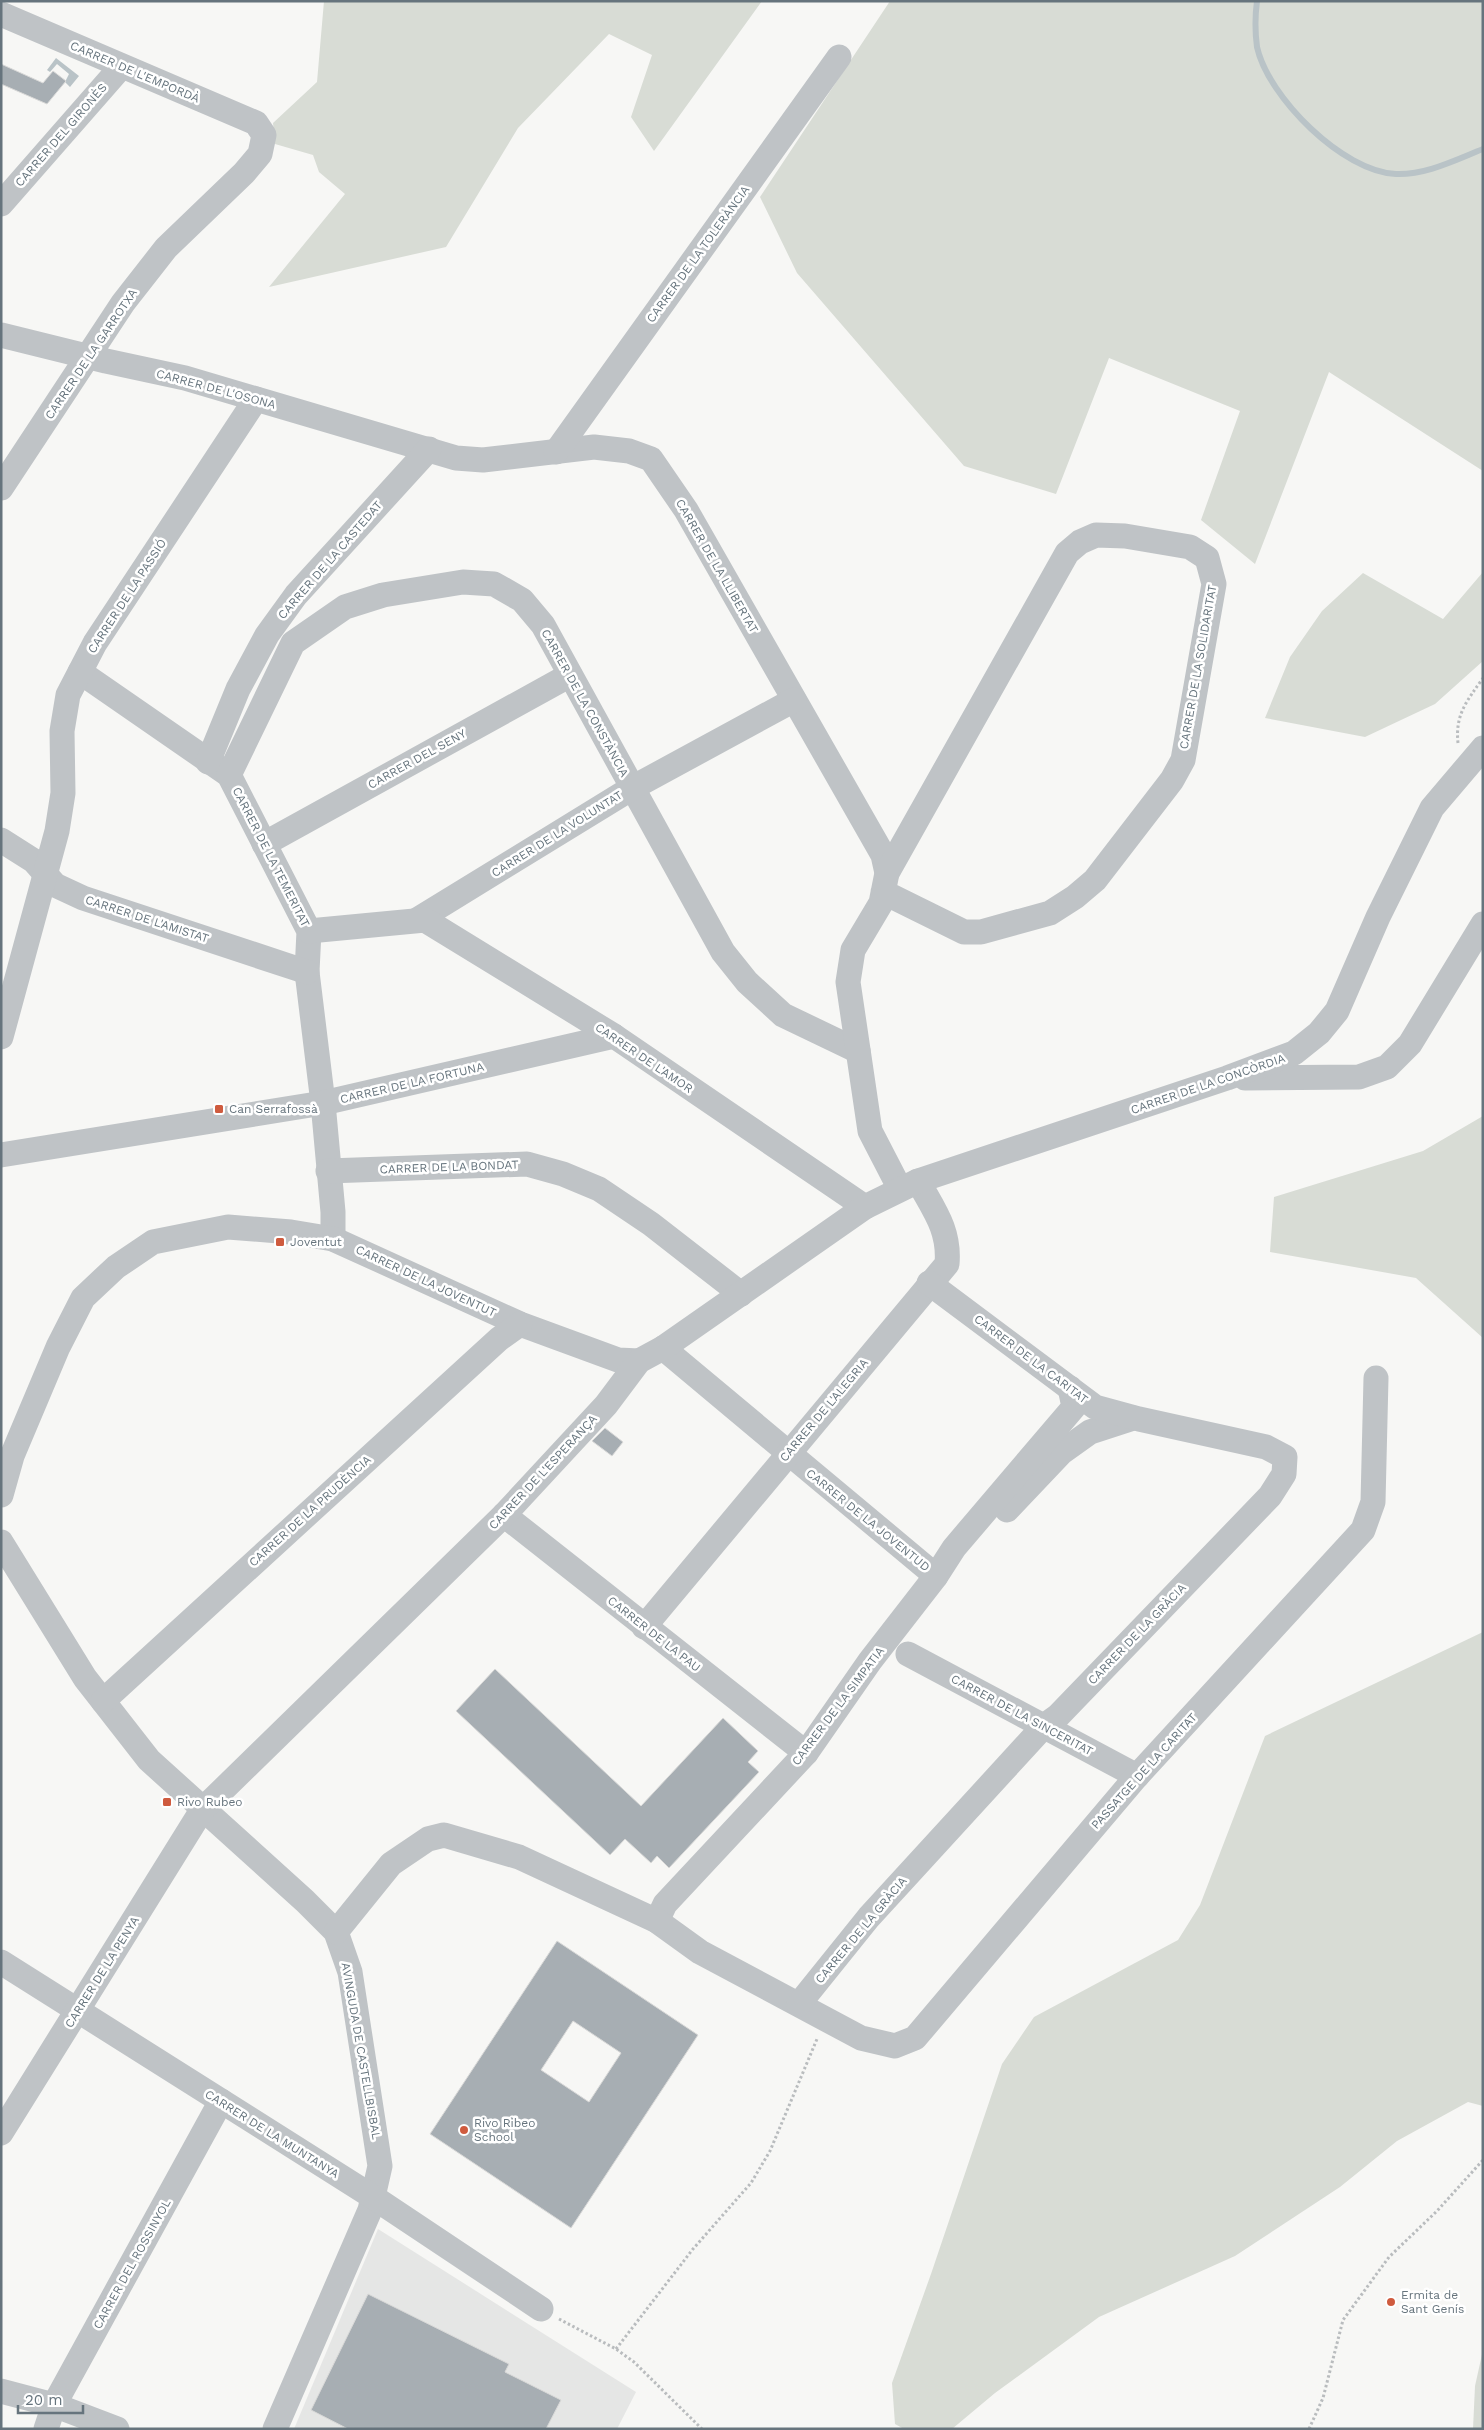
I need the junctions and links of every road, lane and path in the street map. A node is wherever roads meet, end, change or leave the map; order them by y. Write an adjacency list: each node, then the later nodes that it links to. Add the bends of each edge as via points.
1 (1, 14): 3 (street, CARRER DE L'EMPORDÀ)
2 (839, 57): 10 (street, CARRER DE LA TOLERÀNCIA)
3 (121, 67): 4 (street, CARRER DE L'EMPORDÀ, via 256,123); 5 (street, CARRER DEL GIRONÈS)
4 (264, 135): 7 (street, CARRER DE LA GARROTXA, via 260,154 166,248 123,303)
5 (1, 204)
6 (1, 335): 7 (street, CARRER DE L'OSONA)
7 (90, 356): 8 (street, CARRER DE L'OSONA, via 185,378); 11 (street, CARRER DE LA GARROTXA)
8 (256, 399): 9 (street, CARRER DE L'OSONA); 12 (street, CARRER DE LA PASSIÓ, via 95,643)
9 (429, 450): 10 (street, CARRER DE LA LLIBERTAT, via 456,458 483,460); 17 (street, CARRER DE LA CASTEDAT, via 296,595 266,635 238,688)
10 (556, 452): 15 (street, CARRER DE LA LLIBERTAT, via 594,447 629,450 651,459 686,510)
11 (1, 488)
12 (80, 672): 17 (street, CARRER DE LA TEMERITAT); 23 (street, CARRER DE LA PASSIÓ, via 68,695 62,731 63,793 57,831)
13 (570, 675): 19 (street, CARRER DE LA CONSTÀNCIA, via 542,625 522,600 494,584 462,582 383,595 345,607 293,643); 20 (street, CARRER DE LA CONSTÀNCIA); 22 (street, CARRER DEL SENY)
14 (1483, 678): 18 (path, via 1464,706 1456,726)
15 (794, 700): 20 (street, CARRER DE LA VOLUNTAT); 24 (street, CARRER DE LA LLIBERTAT, via 883,855)
16 (1483, 748): 18 (street, CARRER DE LA CONCÒRDIA)
17 (208, 762): 19 (street, CARRER DE LA TEMERITAT)
18 (1460, 773): 32 (street, CARRER DE LA CONCÒRDIA, via 1432,808 1378,917 1337,1011 1294,1054)
19 (229, 775): 22 (street, CARRER DE LA TEMERITAT)
20 (632, 788): 25 (street, CARRER DE LA VOLUNTAT); 31 (street, CARRER DE LA CONSTÀNCIA, via 723,952 747,982 783,1015)
21 (1, 840): 23 (street, CARRER DE L'AMISTAT, via 34,861)
22 (264, 844): 27 (street, CARRER DE LA TEMERITAT)
23 (44, 873): 28 (street, CARRER DE L'AMISTAT, via 55,885 83,898); 29 (street, CARRER DE LA PASSIÓ)
24 (885, 883): 24 (street, CARRER DE LA SOLIDARITAT, via 1066,553 1096,535 1125,536 1190,548 1207,558 1214,584 1182,760 1172,780 1095,880 1050,913 981,932 964,932); 31 (street, CARRER DE LA SOLIDARITAT, via 881,903 853,950 848,982)
25 (418, 920): 27 (street, CARRER DE LA VOLUNTAT); 30 (street, CARRER DE L'AMOR, via 425,920)
26 (1483, 924): 32 (street, via 1410,1044 1387,1068 1359,1077)
27 (309, 931): 28 (street, CARRER DE LA TEMERITAT)
28 (307, 972): 33 (street, CARRER DE LA TEMERITAT)
29 (1, 1036)
30 (614, 1036): 33 (street, CARRER DE LA FORTUNA); 37 (street, CARRER DE L'AMOR)
31 (858, 1051): 36 (street, CARRER DE L'ALEGRIA, via 870,1131)
32 (1227, 1078): 36 (street, CARRER DE LA CONCÒRDIA)
33 (323, 1103): 34 (street, CARRER DE LA FORTUNA); 35 (street, CARRER DE LA TEMERITAT)
34 (1, 1155)
35 (328, 1170): 38 (street, CARRER DE LA TEMERITAT); 40 (street, CARRER DE LA BONDAT, via 527,1164 562,1174 599,1189 651,1224)
36 (909, 1185): 37 (street, CARRER DE L'ESPERANÇA); 39 (street, CARRER DE L'ALEGRIA, via 945,1229 949,1247 947,1264)
37 (865, 1207): 40 (street, CARRER DE L'ESPERANÇA)
38 (333, 1239): 41 (street, CARRER DE LA JOVENTUT); 49 (street, CARRER DE LA JOVENTUT, via 228,1227 154,1242 116,1267 82,1298 12,1456)
39 (930, 1283): 45 (street, CARRER DE LA CARITAT); 47 (street, CARRER DE L'ALEGRIA)
40 (741, 1294): 42 (street, CARRER DE L'ESPERANÇA)
41 (520, 1324): 43 (street, CARRER DE LA JOVENTUT, via 618,1360); 55 (street, CARRER DE LA PRUDÈNCIA, via 492,1345)
42 (662, 1348): 43 (street, CARRER DE L'ESPERANÇA); 47 (street, CARRER DE LA JOVENTUD)
43 (639, 1361): 50 (street, CARRER DE L'ESPERANÇA, via 606,1405)
44 (1376, 1378): 58 (street, PASSATGE DE LA CARITAT, via 1373,1502 1363,1530)
45 (1070, 1388): 46 (street, CARRER DE LA CARITAT, via 1096,1407); 52 (street, CARRER DE LA SIMPATIA, via 1074,1407 983,1512)
46 (1133, 1418): 48 (street, CARRER DE LA CARITAT, via 1266,1447); 52 (street, CARRER DE LA SIMPATIA, via 1090,1432 1062,1452 972,1548)
47 (787, 1454): 52 (street, CARRER DE LA JOVENTUD); 53 (street, CARRER DE L'ALEGRIA)
48 (1285, 1458): 56 (street, CARRER DE LA GRÀCIA, via 1284,1474 1270,1496 1058,1716)
49 (1, 1495)
50 (504, 1514): 53 (street, CARRER DE LA PAU); 59 (street, CARRER DE L'ESPERANÇA)
51 (1, 1542): 55 (street, AVINGUDA DE CASTELLBISBAL, via 85,1678)
52 (936, 1576): 57 (street, CARRER DE LA SIMPATIA, via 870,1661)
53 (644, 1627): 57 (street, CARRER DE LA PAU)
54 (908, 1654): 56 (street, CARRER DE LA SINCERITAT)
55 (103, 1701): 59 (street, AVINGUDA DE CASTELLBISBAL, via 149,1760)
56 (1044, 1726): 58 (street, CARRER DE LA SINCERITAT); 63 (street, CARRER DE LA GRÀCIA, via 869,1917)
57 (806, 1753): 60 (street, CARRER DE LA SIMPATIA, via 665,1904)
58 (1136, 1776): 65 (street, PASSATGE DE LA CARITAT, via 915,2038 895,2046 861,2038)
59 (202, 1810): 61 (street, AVINGUDA DE CASTELLBISBAL); 64 (street, CARRER DE LA PENYA)
60 (657, 1922): 61 (street, via 519,1857 444,1835 428,1839 391,1864); 63 (street, via 700,1952)
61 (336, 1932): 69 (street, AVINGUDA DE CASTELLBISBAL, via 350,1972 380,2166)
62 (1, 1962): 64 (street, CARRER DE LA MUNTANYA)
63 (799, 2004): 65 (street, PASSATGE DE LA CARITAT)
64 (78, 2010): 66 (street, CARRER DE LA MUNTANYA); 67 (street, CARRER DE LA PENYA)
65 (826, 2018): 71 (path, via 770,2151 751,2183 693,2249)
66 (221, 2101): 69 (street, CARRER DE LA MUNTANYA); 73 (street, CARRER DEL ROSSINYOL)
67 (1, 2133)
68 (1483, 2160): 78 (path, via 1389,2257 1343,2320 1323,2398)
69 (373, 2197): 70 (street, CARRER DE LA MUNTANYA); 76 (street, AVINGUDA DE CASTELLBISBAL)
70 (541, 2309): 71 (path)
71 (616, 2349): 77 (path, via 652,2378)
72 (1, 2391): 73 (street)
73 (54, 2405): 74 (street, CARRER DEL ROSSINYOL); 75 (street)
74 (46, 2429)
75 (117, 2429)
76 (275, 2429)
77 (702, 2429)
78 (1309, 2429)

